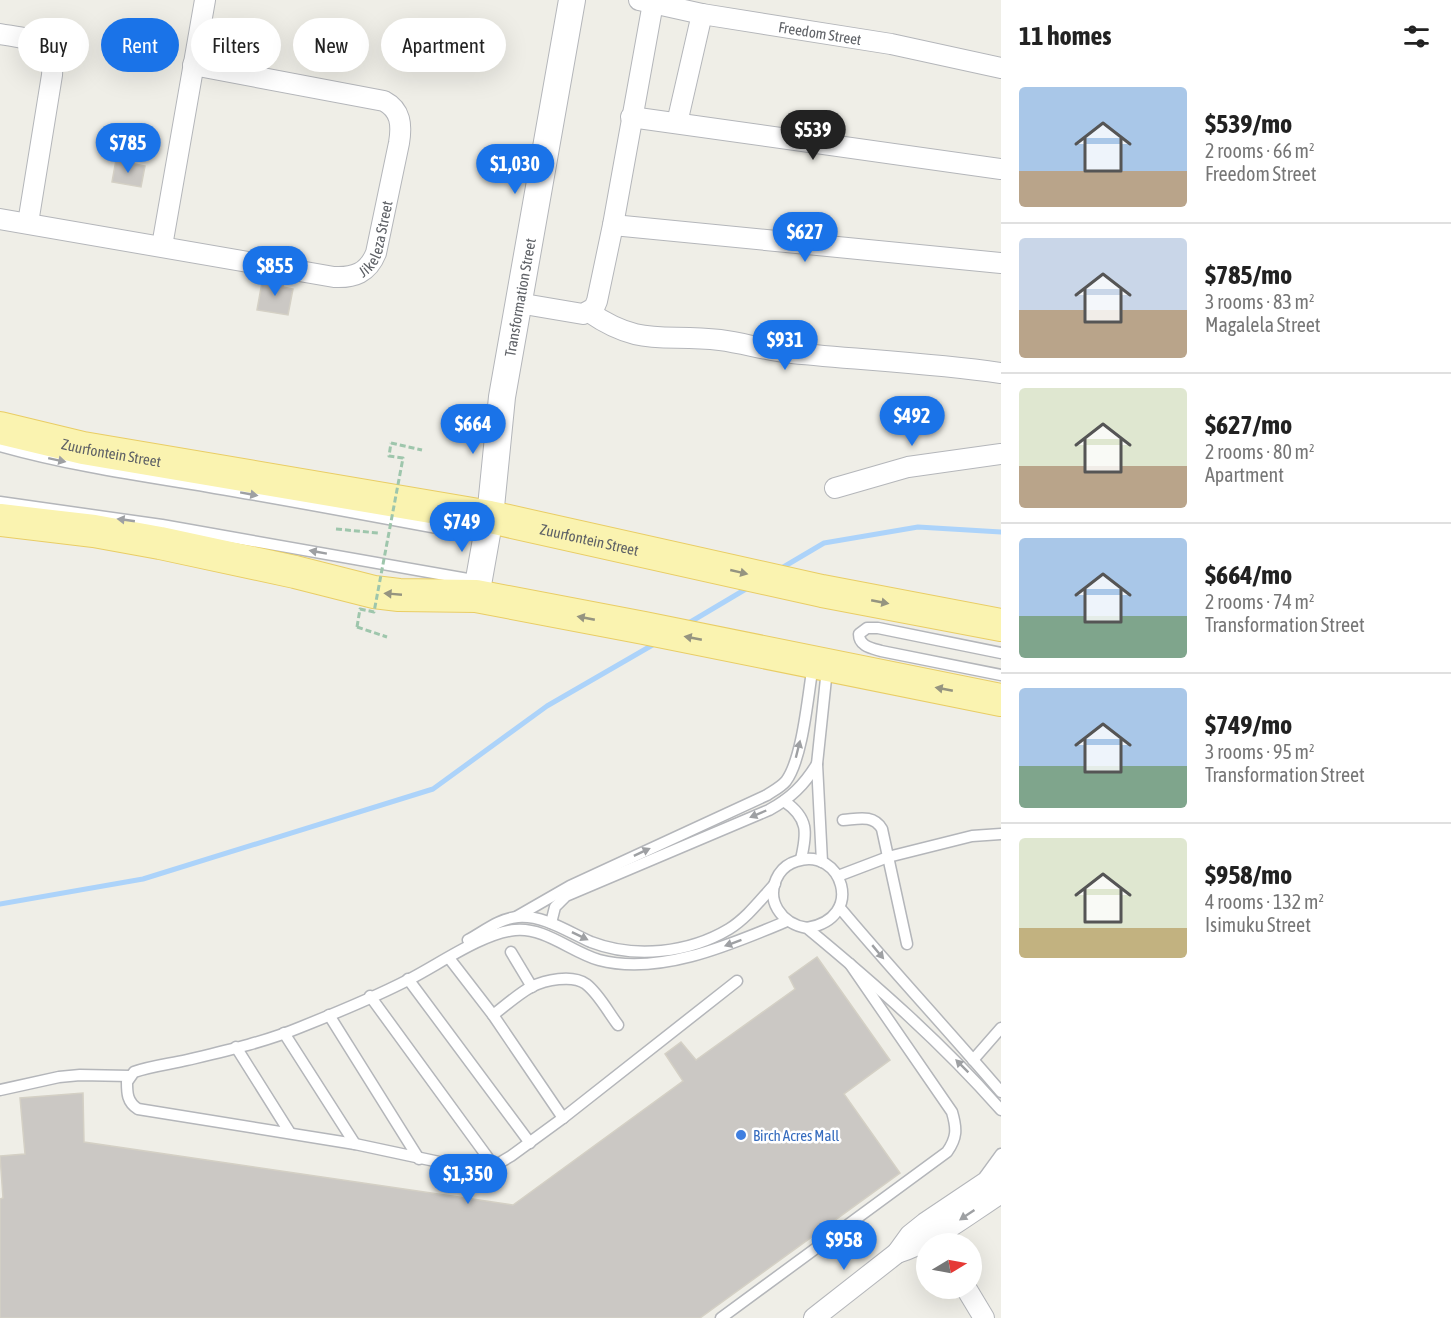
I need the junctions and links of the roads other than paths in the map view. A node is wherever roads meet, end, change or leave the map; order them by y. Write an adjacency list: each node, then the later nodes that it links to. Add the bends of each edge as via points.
1 (205, 0): 5 (street)
2 (572, 0): 18 (street, Transformation Street)
3 (646, 2): 4 (street, Freedom Street); 10 (street)
4 (702, 14): 7 (street, Freedom Street, via 891,44); 11 (street)
5 (202, 18)
6 (0, 34): 14 (street, via 34,41 52,57)
7 (1001, 68)
8 (192, 72): 16 (street)
9 (230, 72): 16 (street, Jikeleza Street, via 384,101 396,110 399,143 373,261 354,276 334,277)
10 (631, 117): 11 (street); 15 (street)
11 (677, 123): 12 (street)
12 (1001, 169)
13 (0, 219): 14 (street, Jikeleza Street)
14 (28, 223): 16 (street, Jikeleza Street)
15 (613, 225): 17 (street); 19 (street, via 597,301)
16 (162, 246)
17 (1001, 263)
18 (518, 303): 19 (street, via 575,314); 27 (street, Transformation Street, via 502,397)
19 (589, 312): 20 (street, via 628,334 648,338 721,340 789,353)
20 (1001, 373)
21 (0, 428): 27 (main road, Zuurfontein Street, via 83,448)
22 (0, 446): 27 (lane, one-way to 27, via 117,473)
23 (1001, 454): 24 (street, via 908,467)
24 (835, 488)
25 (0, 502): 28 (lane, one-way to 25, via 162,525)
26 (0, 520): 28 (main road, one-way to 26, via 399,595 374,592 160,543)
27 (488, 527): 28 (street, Transformation Street); 29 (main road, Zuurfontein Street, one-way to 29, via 681,560)
28 (478, 588): 31 (main road, one-way to 28, via 644,628)
29 (1001, 625)
30 (1001, 652): 32 (lane, via 873,627 859,634 866,647)
31 (820, 664): 33 (main road, one-way to 31); 34 (lane); 44 (lane, one-way to 31, via 570,886 777,788 786,780 797,755)
32 (1001, 675)
33 (1001, 700)
34 (817, 764): 35 (lane, via 802,787); 40 (lane)
35 (784, 801): 39 (lane, via 797,811 804,824); 46 (lane, one-way to 46, via 566,896 555,907)
36 (843, 820): 38 (lane, via 871,818 878,822)
37 (1001, 834): 38 (lane, via 972,836)
38 (888, 857): 41 (lane); 48 (lane)
39 (801, 859): 40 (lane); 42 (lane, via 784,868)
40 (822, 861): 41 (lane)
41 (838, 876): 43 (lane, via 843,897)
42 (775, 884): 45 (lane, via 775,904); 46 (lane, one-way to 42, via 606,946 660,952 730,928)
43 (840, 908): 47 (lane, via 832,919); 63 (lane, one-way to 63)
44 (516, 917): 46 (lane); 52 (lane, via 440,956)
45 (787, 921): 47 (lane); 50 (lane, one-way to 50, via 709,952 658,962 600,960 548,936 515,930)
46 (551, 923)
47 (807, 928): 51 (lane)
48 (908, 944)
49 (511, 952): 55 (lane)
50 (449, 958): 52 (lane); 58 (lane)
51 (850, 964): 67 (lane, one-way to 51, via 932,1036); 82 (lane, via 952,1112 957,1127 955,1140 947,1152)
52 (435, 965): 53 (lane)
53 (408, 980): 56 (lane); 70 (lane)
54 (737, 981): 68 (lane)
55 (532, 987): 58 (lane); 59 (lane, via 576,979 593,992)
56 (370, 996): 57 (lane); 74 (lane)
57 (329, 1015): 61 (lane); 73 (lane)
58 (493, 1015): 68 (lane)
59 (618, 1025)
60 (1001, 1028): 63 (lane)
61 (284, 1033): 62 (lane); 71 (lane)
62 (236, 1047): 64 (lane); 69 (lane)
63 (973, 1060): 66 (lane)
64 (130, 1076): 65 (lane, via 60,1077); 69 (lane, via 126,1082 128,1097 138,1109)
65 (0, 1090)
66 (1001, 1092)
67 (1001, 1110)
68 (563, 1118): 70 (lane)
69 (290, 1133): 71 (lane)
70 (530, 1143): 74 (lane)
71 (354, 1144): 73 (lane)
72 (1001, 1154): 76 (lane)
73 (419, 1159): 74 (lane, via 472,1168)
74 (494, 1166)
75 (1001, 1172): 76 (street)
76 (973, 1190): 78 (street)
77 (1001, 1193): 79 (street, one-way to 79)
78 (934, 1233)
79 (935, 1233)
80 (916, 1247): 83 (street, via 897,1253)
81 (973, 1299): 84 (street)
82 (721, 1318)
83 (814, 1318)
84 (984, 1318)

